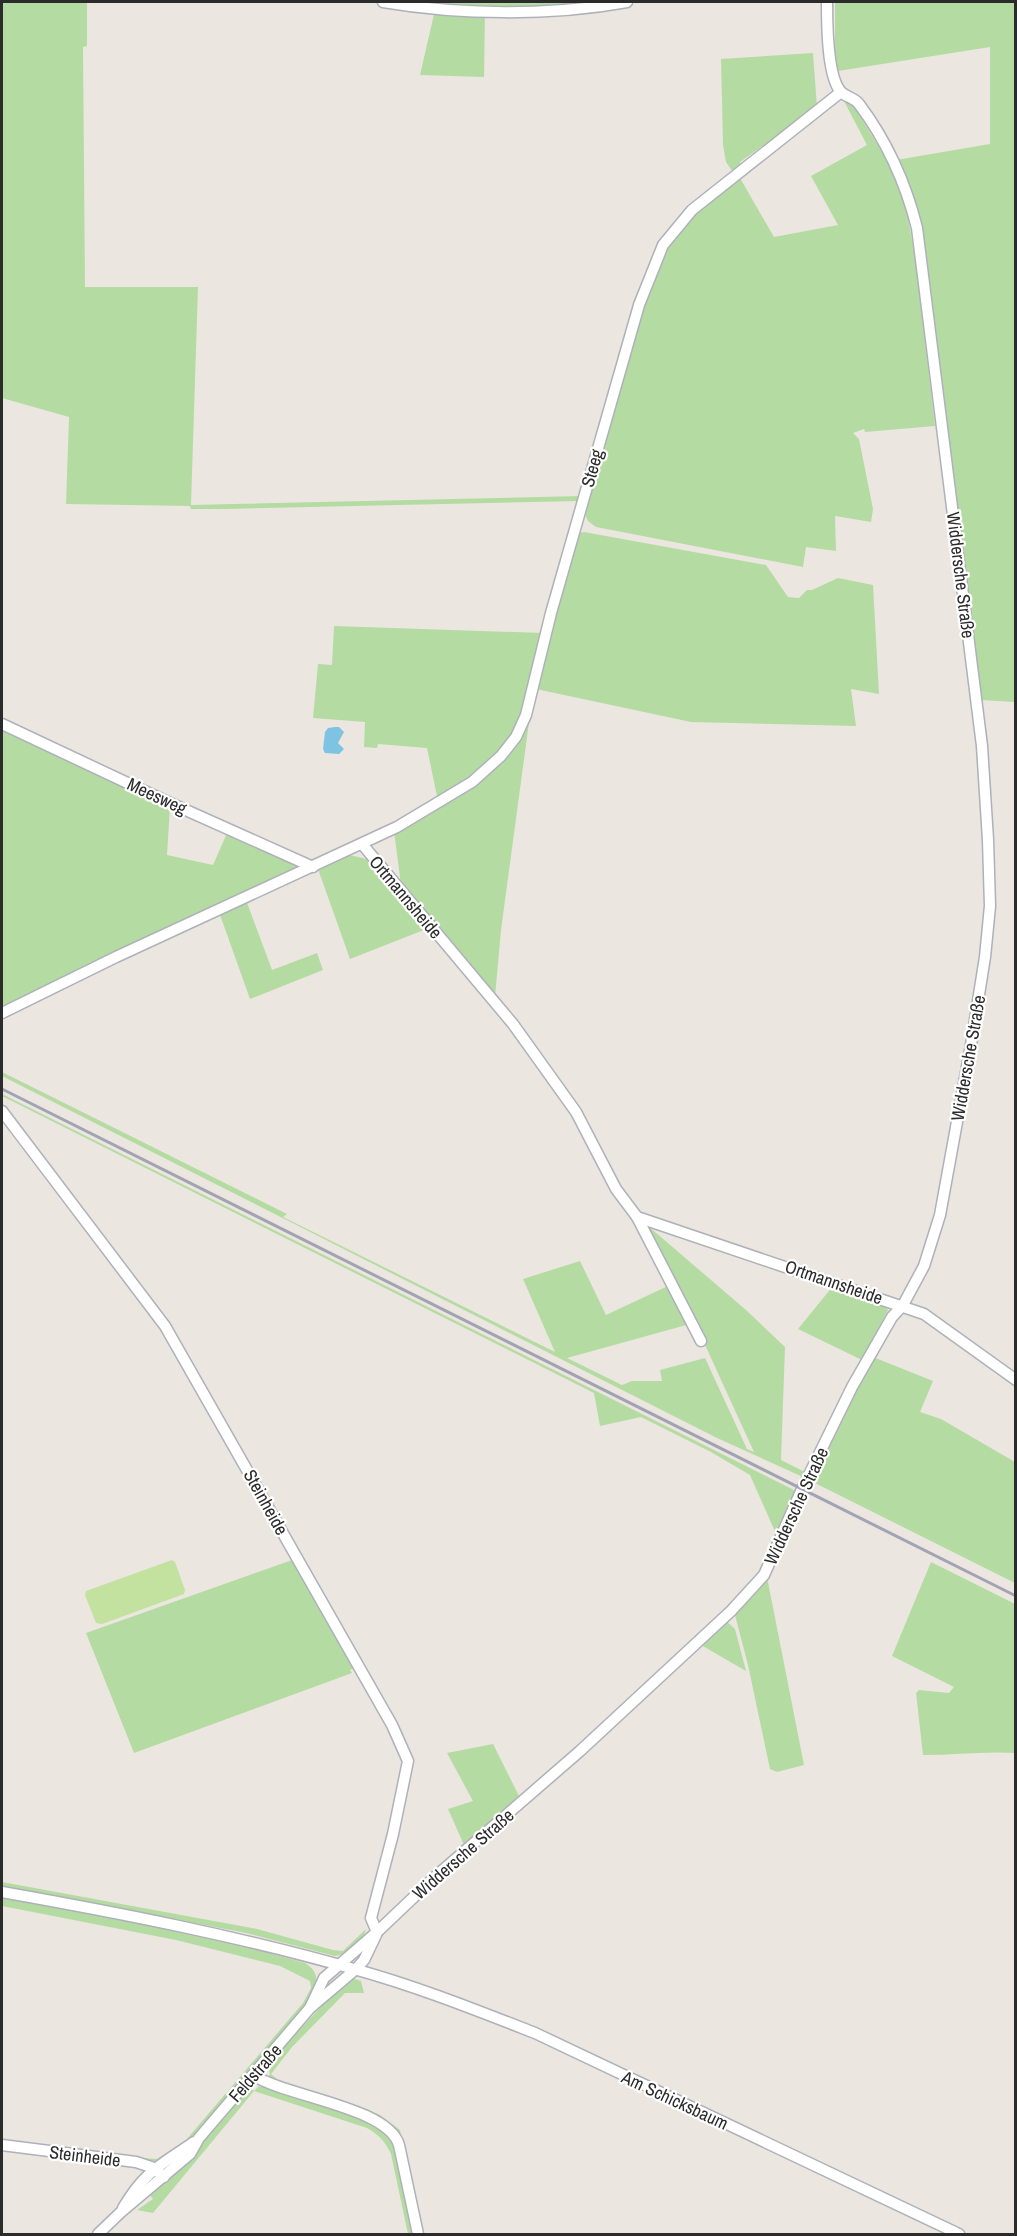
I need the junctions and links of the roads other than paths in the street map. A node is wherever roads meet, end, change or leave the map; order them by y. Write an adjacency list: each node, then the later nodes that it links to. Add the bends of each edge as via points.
1 (383, 2): 2 (street, via 422,8 547,10)
2 (627, 2)
3 (828, 2): 4 (street, via 828,42 833,74)
4 (841, 92): 6 (street, Steeg, via 692,210 663,245 639,305 550,613 526,715 516,736 472,782); 11 (street, Widdersche Straße, via 858,101 888,152 909,196 917,228 964,590 982,746 988,840 990,906 984,966 940,1215 924,1266)
5 (2, 724): 7 (street, Meesweg)
6 (362, 844): 7 (street, Ortmannsheide); 10 (street, Ortmannsheide, via 513,1024 576,1112 616,1189)
7 (313, 867): 8 (street, Ortmannsheide)
8 (2, 1013)
9 (2, 1111): 15 (street, Steinheide, via 165,1326 392,1725 408,1761 371,1918)
10 (637, 1216): 11 (street, Ortmannsheide); 12 (street, Ortmannsheide)
11 (903, 1305): 13 (street, Ortmannsheide, via 924,1314); 15 (street, Widdersche Straße, via 892,1317 852,1387 764,1575 731,1611 580,1751)
12 (701, 1341)
13 (1016, 1380)
14 (2, 1892): 16 (street, Am Schicksbaum, via 206,1931)
15 (377, 1932): 16 (street, Widdersche Straße); 17 (street, Feldstraße)
16 (340, 1965): 17 (street, Am Schicksbaum); 18 (street, Feldstraße, via 324,1978)
17 (356, 1969): 18 (street, Feldstraße); 27 (street, Am Schicksbaum, via 535,2033)
18 (310, 2008): 19 (street, Feldstraße)
19 (253, 2075): 20 (street, Feldstraße); 26 (street, via 278,2088 369,2116 389,2128 399,2145)
20 (199, 2138): 22 (street, Feldstraße); 23 (street, Feldstraße, via 190,2154)
21 (2, 2145): 22 (street, Steinheide, via 136,2162)
22 (154, 2169): 23 (street, Steinheide); 24 (street, Feldstraße, via 138,2184)
23 (164, 2177): 24 (street, Feldstraße)
24 (121, 2212): 25 (street, Feldstraße)
25 (98, 2235)
26 (418, 2235)
27 (959, 2235)

